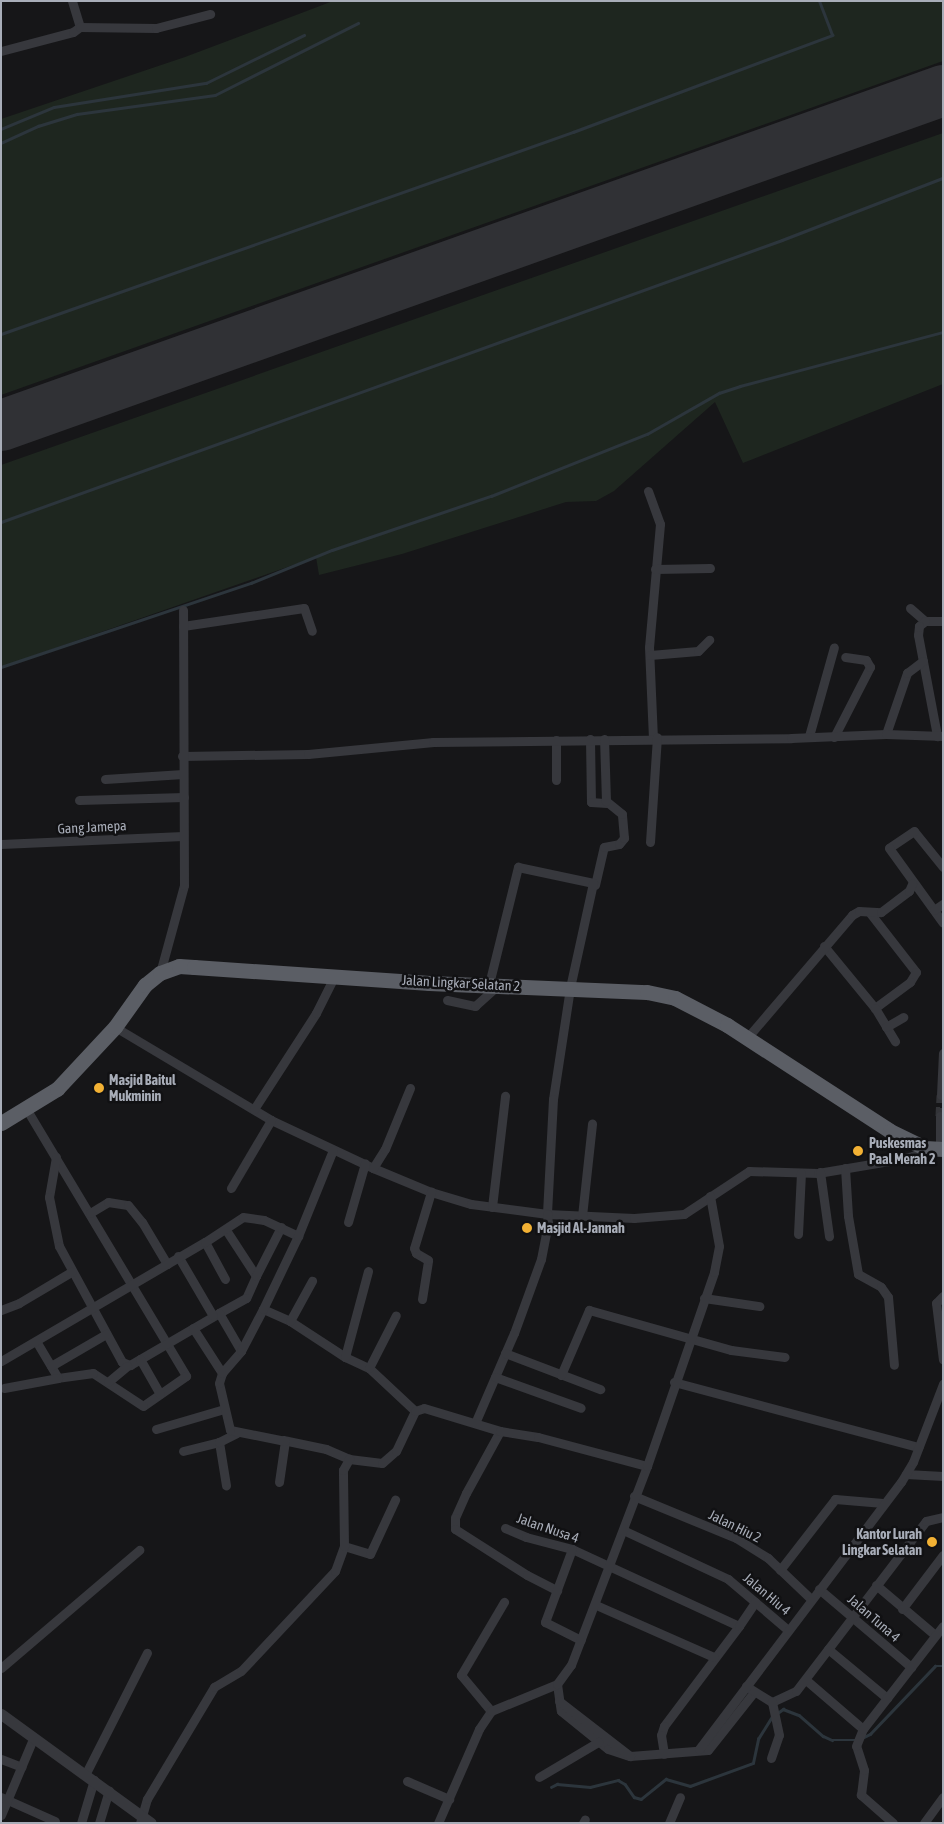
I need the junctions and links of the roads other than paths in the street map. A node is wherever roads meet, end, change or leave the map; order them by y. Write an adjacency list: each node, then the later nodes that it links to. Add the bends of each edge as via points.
1 (72, 1): 3 (street)
2 (210, 14): 3 (street, via 148,29)
3 (80, 27): 4 (street, via 73,32)
4 (1, 52)
5 (648, 491): 7 (street, via 660,524)
6 (710, 568): 7 (street)
7 (655, 569): 16 (street)
8 (910, 608): 11 (street)
9 (183, 610): 12 (street)
10 (943, 621): 11 (street)
11 (925, 622): 18 (street, via 917,630)
12 (183, 626): 13 (street, via 304,608); 27 (street)
13 (312, 631)
14 (709, 640): 16 (street, via 692,652)
15 (834, 647): 20 (street)
16 (650, 655): 22 (street)
17 (845, 657): 23 (street, via 866,660 870,667)
18 (923, 661): 19 (street, via 912,667 903,680); 21 (street)
19 (886, 734): 21 (street); 23 (street)
20 (809, 736): 22 (street); 23 (street)
21 (940, 736)
22 (655, 737): 25 (street); 35 (street)
23 (834, 737)
24 (590, 739): 25 (street); 26 (street); 33 (street, via 591,801)
25 (604, 739): 33 (street)
26 (556, 740): 27 (street, via 433,742 308,754); 30 (street)
27 (182, 756): 28 (street)
28 (183, 774): 29 (street); 31 (street)
29 (105, 779)
30 (556, 780)
31 (184, 797): 32 (street); 34 (street)
32 (79, 800)
33 (606, 803): 39 (street, via 622,814 624,838 619,844 604,847)
34 (184, 836): 36 (street, Gang Jamepa); 45 (street, via 184,885)
35 (650, 842)
36 (1, 844)
37 (943, 867): 38 (street, via 913,831 889,850)
38 (912, 884): 41 (street); 42 (street, via 909,891 881,912)
39 (594, 885): 47 (street, via 518,867); 48 (street)
40 (943, 904): 41 (street)
41 (934, 910): 43 (street)
42 (870, 913): 44 (street, via 859,911 852,915); 50 (street, via 916,972 910,982)
43 (943, 923)
44 (824, 946): 50 (street); 54 (street)
45 (160, 973): 46 (highway, Jalan Lingkar Selatan 2, via 179,966); 52 (highway, Jalan Lingkar Selatan 2, via 145,985)
46 (335, 975): 47 (highway, Jalan Lingkar Selatan 2); 60 (street, via 316,1013)
47 (494, 984): 48 (highway, Jalan Lingkar Selatan 2); 49 (street, via 475,1006)
48 (570, 988): 54 (highway, Jalan Lingkar Selatan 2, via 647,992 675,998); 78 (street, via 553,1099)
49 (447, 1000)
50 (875, 1008): 53 (street)
51 (903, 1017): 53 (street)
52 (115, 1027): 60 (street); 61 (highway, Jalan Lingkar Selatan 2, via 56,1089)
53 (886, 1027): 55 (street)
54 (747, 1038): 66 (highway, Jalan Lingkar Selatan 2, via 868,1118)
55 (895, 1041)
56 (943, 1053): 58 (street)
57 (410, 1088): 69 (street, via 385,1149)
58 (941, 1095)
59 (505, 1096): 76 (street)
60 (254, 1109): 63 (street)
61 (27, 1110): 64 (highway, Jalan Lingkar Selatan 2); 68 (street)
62 (940, 1116): 66 (street)
63 (271, 1120): 67 (street); 73 (street)
64 (1, 1123)
65 (592, 1124): 79 (street)
66 (936, 1148): 70 (street, via 913,1156)
67 (333, 1150): 69 (street); 84 (street)
68 (56, 1157): 77 (street); 90 (street, via 49,1198 59,1246)
69 (369, 1166): 74 (street); 80 (street)
70 (845, 1168): 71 (street); 118 (street, via 848,1216 858,1274 881,1287 888,1297)
71 (820, 1172): 72 (street); 85 (street)
72 (801, 1173): 75 (street, via 749,1171); 83 (street)
73 (231, 1188)
74 (431, 1192): 76 (street); 97 (street, via 414,1248 428,1260)
75 (710, 1196): 79 (street, via 684,1214 634,1218); 96 (street, via 719,1246)
76 (492, 1207): 78 (street)
77 (90, 1213): 88 (street, via 108,1202 128,1205); 94 (street)
78 (547, 1214): 79 (street); 112 (street, via 541,1259)
79 (582, 1216)
80 (348, 1222)
81 (281, 1227): 82 (street, via 243,1217); 84 (street); 91 (street)
82 (226, 1230): 86 (street); 91 (street)
83 (798, 1234)
84 (298, 1236): 100 (street)
85 (829, 1236)
86 (205, 1242): 87 (street); 92 (street)
87 (178, 1256): 88 (street); 102 (street)
88 (167, 1264): 94 (street)
89 (368, 1271): 113 (street)
90 (70, 1272): 99 (street); 101 (street, via 19,1304)
91 (256, 1276): 102 (street, via 246,1298)
92 (225, 1279)
93 (312, 1281): 104 (street)
94 (132, 1285): 99 (street); 110 (street)
95 (943, 1296): 107 (street, via 936,1303)
96 (704, 1298): 98 (street); 108 (street)
97 (422, 1299)
98 (760, 1306)
99 (91, 1309): 106 (street); 109 (street)
100 (263, 1309): 104 (street); 111 (street)
101 (1, 1310)
102 (216, 1315): 105 (street); 111 (street)
103 (396, 1315): 121 (street)
104 (290, 1321): 113 (street)
105 (193, 1328): 110 (street); 122 (street)
106 (106, 1334): 119 (street); 120 (street)
107 (941, 1335): 116 (street)
108 (689, 1338): 114 (street, via 731,1350); 123 (street, via 589,1310); 127 (street)
109 (36, 1341): 117 (street); 119 (street)
110 (166, 1343): 115 (street); 131 (street, via 186,1376)
111 (241, 1350): 122 (street)
112 (505, 1353): 123 (street); 124 (street)
113 (345, 1357): 121 (street)
114 (784, 1357)
115 (140, 1359): 120 (street); 131 (street)
116 (943, 1360)
117 (1, 1361)
118 (894, 1365)
119 (51, 1366): 125 (street)
120 (127, 1366): 126 (street)
121 (369, 1368): 134 (street)
122 (222, 1373): 133 (street, via 219,1389)
123 (561, 1375): 130 (street)
124 (495, 1377): 132 (street); 135 (street)
125 (58, 1378): 126 (street, via 93,1373); 129 (street)
126 (108, 1382): 131 (street, via 143,1406)
127 (674, 1382): 141 (street); 144 (street)
128 (943, 1384): 141 (street)
129 (4, 1388)
130 (600, 1390)
131 (160, 1394)
132 (581, 1408)
133 (224, 1409): 136 (street); 138 (street, via 227,1425)
134 (415, 1411): 135 (street, via 424,1408 440,1410); 143 (street, via 388,1462)
135 (475, 1423): 137 (street)
136 (156, 1429)
137 (500, 1431): 144 (street, via 538,1437); 162 (street, via 466,1494 455,1518 454,1529 527,1576)
138 (237, 1432): 139 (street); 140 (street)
139 (283, 1440): 143 (street, via 326,1449); 147 (street, via 286,1444)
140 (219, 1442): 142 (street); 148 (street)
141 (918, 1447): 145 (street)
142 (183, 1451)
143 (349, 1459): 155 (street, via 343,1470)
144 (647, 1466): 149 (street)
145 (906, 1474): 146 (street); 151 (street)
146 (943, 1476)
147 (279, 1482)
148 (226, 1485)
149 (634, 1496): 154 (street); 160 (street, Jalan Hiu 2, via 736,1538)
150 (395, 1500): 155 (street, via 370,1554)
151 (883, 1503): 160 (street, via 835,1499); 163 (street)
152 (943, 1517): 161 (street, via 926,1521)
153 (506, 1528): 156 (street, Jalan Nusa 4, via 526,1537)
154 (623, 1530): 159 (street); 166 (street, Jalan Hiu 4, via 728,1579)
155 (344, 1546): 205 (street, via 335,1571 241,1671 214,1687 147,1799)
156 (572, 1549): 159 (street, Jalan Nusa 4); 162 (street)
157 (139, 1550): 178 (street)
158 (943, 1555): 168 (street)
159 (610, 1568): 167 (street); 170 (street, Jalan Nusa 4)
160 (780, 1570): 164 (street, Jalan Hiu 2)
161 (876, 1585): 168 (street); 169 (street)
162 (557, 1590): 174 (street, via 545,1622)
163 (819, 1590): 164 (street); 169 (street, Jalan Tuna 4)
164 (811, 1599): 172 (street)
165 (504, 1602): 186 (street, via 461,1675)
166 (755, 1602): 170 (street); 172 (street, Jalan Hiu 4)
167 (596, 1605): 174 (street); 177 (street)
168 (902, 1609): 173 (street)
169 (852, 1616): 175 (street); 179 (street, Jalan Tuna 4)
170 (739, 1626): 177 (street)
171 (943, 1626): 173 (street)
172 (788, 1630): 182 (street)
173 (935, 1636): 179 (street)
174 (582, 1640): 181 (street, via 571,1665)
175 (828, 1649): 180 (street); 183 (street)
176 (147, 1653): 197 (street)
177 (714, 1657): 191 (street, via 661,1731)
178 (1, 1668)
179 (910, 1668): 183 (street)
180 (806, 1680): 185 (street); 188 (street)
181 (557, 1684): 184 (street); 186 (street)
182 (750, 1689): 185 (street); 191 (street, via 699,1749)
183 (887, 1698): 188 (street)
184 (559, 1701): 190 (street, via 561,1711); 192 (street)
185 (774, 1709): 193 (street, via 778,1744)
186 (491, 1711): 203 (street, via 479,1729)
187 (1, 1714): 189 (street)
188 (862, 1731): 212 (street, via 856,1746 864,1770 860,1795)
189 (33, 1738): 195 (street); 197 (street)
190 (598, 1742): 192 (street, via 617,1754); 196 (street)
191 (664, 1754): 192 (street)
192 (630, 1756)
193 (772, 1758)
194 (1, 1759): 195 (street)
195 (22, 1767): 202 (street)
196 (540, 1776)
197 (90, 1777): 199 (street); 207 (street)
198 (407, 1781): 203 (street)
199 (109, 1790): 205 (street); 208 (street)
200 (680, 1797): 211 (street)
201 (943, 1797): 213 (street)
202 (5, 1798): 204 (street); 206 (street)
203 (449, 1799): 210 (street)
204 (1, 1815)
205 (141, 1819): 209 (street)
206 (55, 1821)
207 (80, 1823)
208 (99, 1823)
209 (151, 1823)
210 (438, 1823)
211 (669, 1823)
212 (893, 1823)
213 (924, 1823)

